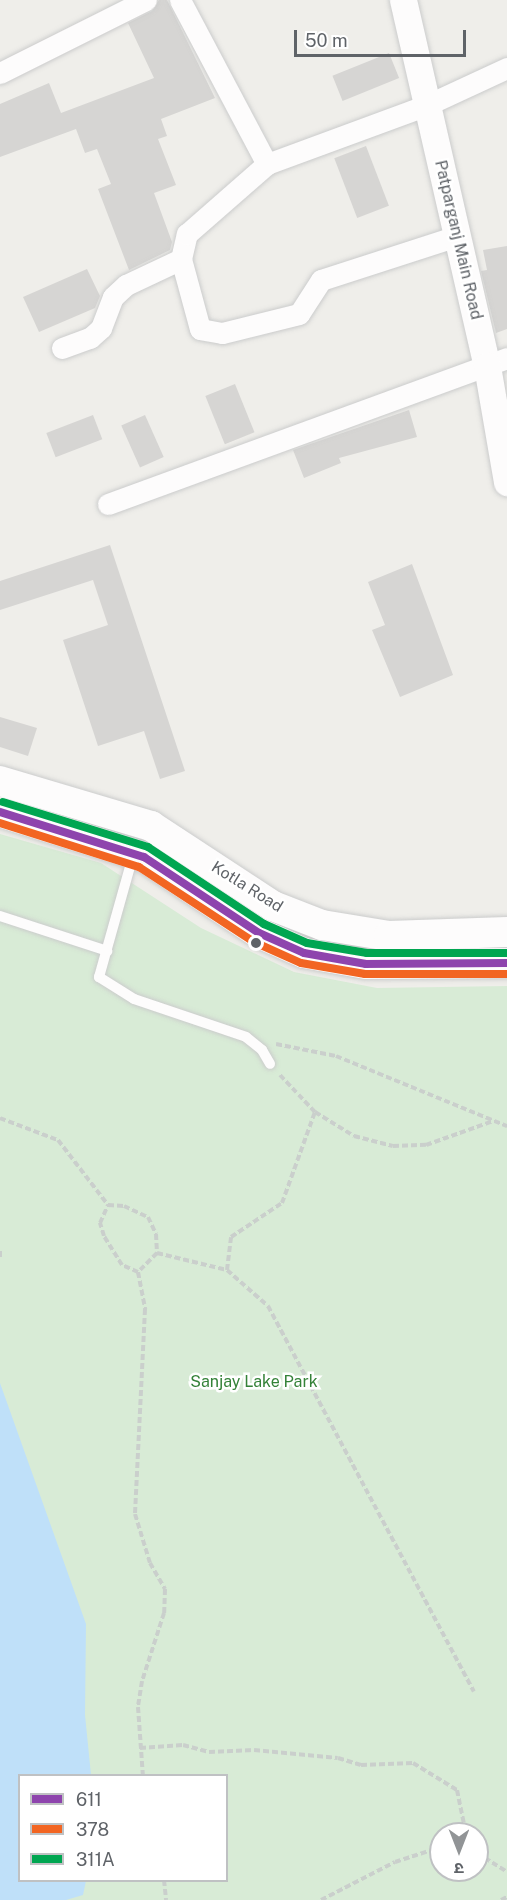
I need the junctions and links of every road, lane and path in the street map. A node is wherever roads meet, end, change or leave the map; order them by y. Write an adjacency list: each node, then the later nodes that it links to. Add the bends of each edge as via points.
1 (146, 0): 5 (street)
2 (180, 0): 7 (street)
3 (403, 0): 6 (street, Patparganj Main Road)
4 (507, 68): 6 (street)
5 (0, 73)
6 (427, 105): 7 (street); 8 (street, Patparganj Main Road)
7 (267, 164): 9 (street, via 187,234)
8 (457, 236): 9 (street, via 321,279 299,314 222,333 200,329); 11 (street, Patparganj Main Road)
9 (181, 259): 10 (street, via 126,285 113,297 101,328 90,338)
10 (62, 348)
11 (497, 362): 12 (street, Patparganj Main Road); 13 (street)
12 (507, 482)
13 (108, 504)
14 (0, 781): 18 (main road, Kotla Road, via 151,826 273,906 322,925 380,935)
15 (0, 812): 16 (main road, Kotla Road)
16 (134, 853): 19 (lane); 20 (main road, Kotla Road, via 259,933 304,953 366,964)
17 (0, 916): 19 (lane)
18 (507, 932)
19 (107, 951): 21 (lane, via 99,977 134,999)
20 (507, 963)
21 (246, 1037): 22 (lane, via 262,1050); 25 (path, via 336,1056)
22 (270, 1064): 23 (path)
23 (315, 1112): 25 (path, via 354,1136 393,1146 426,1145); 31 (path, via 282,1203 231,1237)
24 (0, 1118): 27 (path, via 58,1140)
25 (494, 1121): 26 (path)
26 (507, 1126)
27 (108, 1205): 29 (path, via 124,1206 148,1217 156,1234); 32 (path, via 100,1223 104,1236 122,1265)
28 (0, 1251): 30 (path)
29 (157, 1253): 31 (path); 32 (path)
30 (0, 1258)
31 (227, 1270): 33 (path, via 268,1306)
32 (138, 1272): 34 (path, via 145,1309 135,1514 146,1552 165,1589 164,1613 142,1681 138,1707)
33 (474, 1691)
34 (140, 1748): 35 (path); 36 (path, via 183,1745 208,1752 254,1750 338,1758 361,1765 413,1763 457,1790)
35 (142, 1774)
36 (464, 1822)
37 (429, 1851): 43 (path, via 395,1862)
38 (489, 1861): 39 (path)
39 (507, 1872)
40 (164, 1882): 42 (path)
41 (507, 1897): 44 (path)
42 (166, 1900)
43 (321, 1900)
44 (501, 1900)

